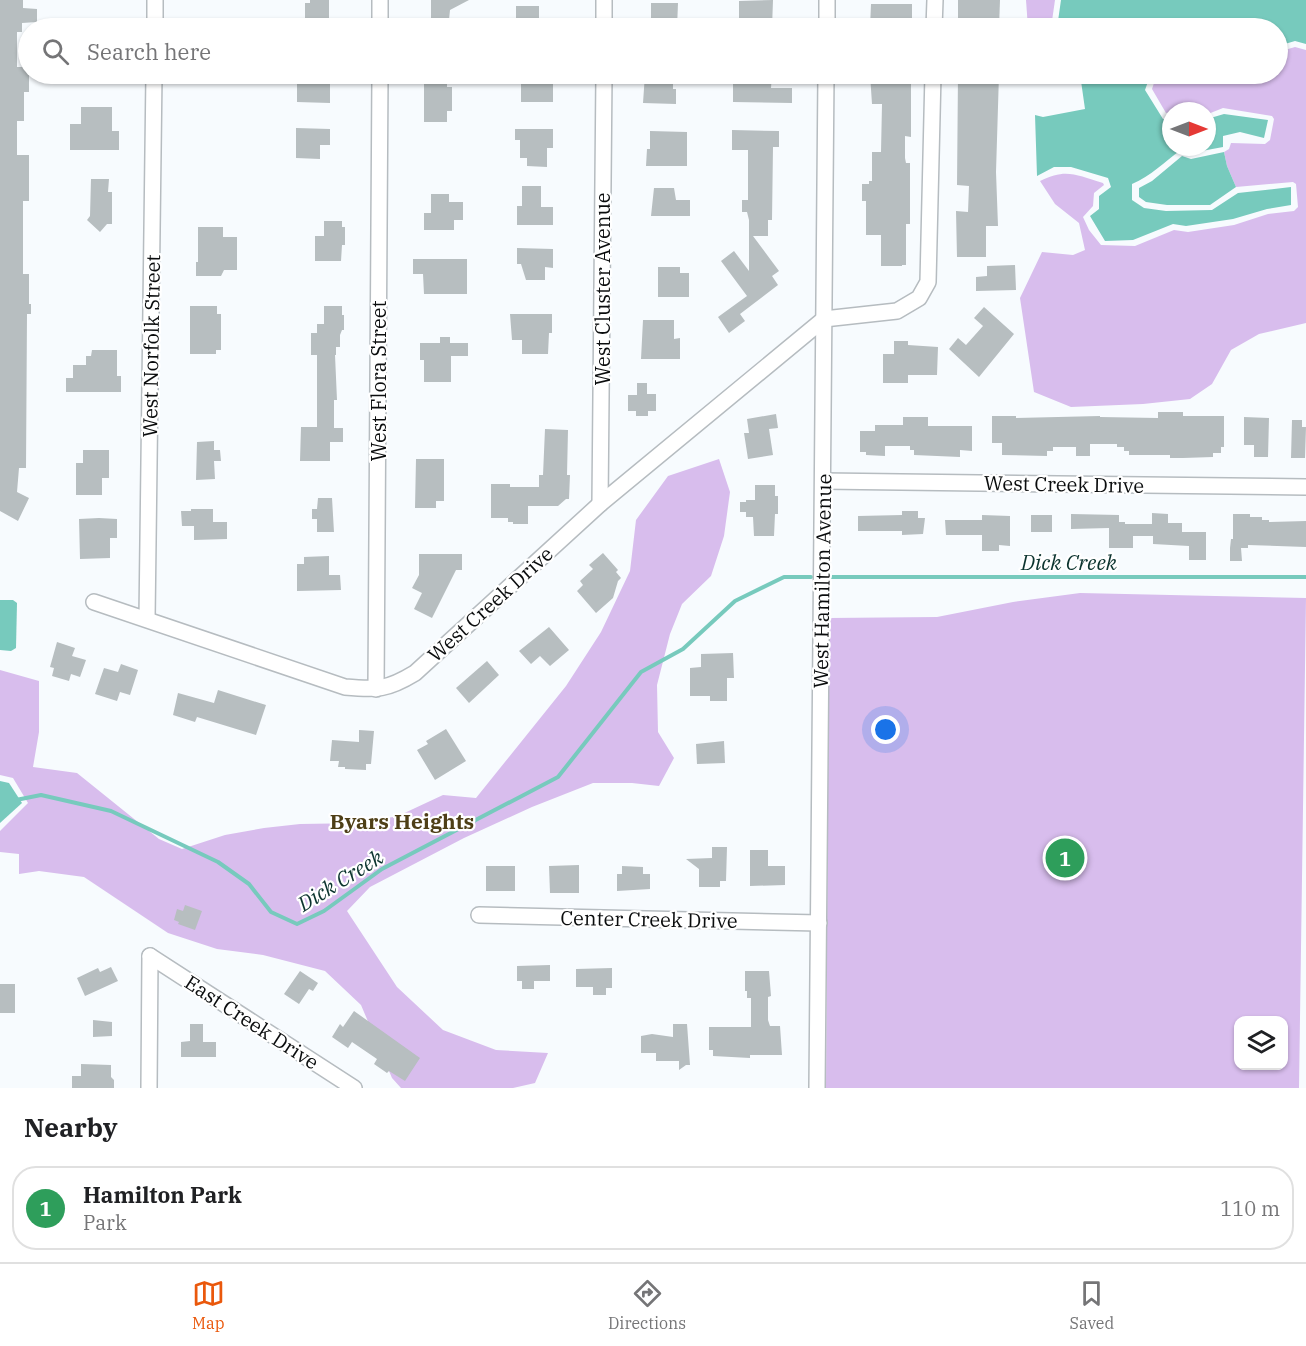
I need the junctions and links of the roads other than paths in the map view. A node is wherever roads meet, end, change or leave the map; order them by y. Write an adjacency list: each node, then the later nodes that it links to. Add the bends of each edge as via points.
1 (155, 0): 6 (street)
2 (380, 0): 7 (street)
3 (604, 0): 8 (street)
4 (827, 0): 9 (street)
5 (935, 0): 10 (street)
6 (155, 18)
7 (380, 18)
8 (604, 18)
9 (827, 18)
10 (934, 18)
11 (154, 84): 21 (street, West Norfolk Street)
12 (380, 84): 22 (street, West Flora Street)
13 (604, 84): 19 (street, West Cluster Avenue)
14 (826, 84): 16 (street, West Hamilton Avenue)
15 (933, 84): 16 (street, via 928,282 919,298 897,311)
16 (824, 319): 17 (street, West Hamilton Avenue); 19 (street, West Creek Drive)
17 (823, 481): 18 (street, West Creek Drive); 24 (street, West Hamilton Avenue)
18 (1306, 487)
19 (600, 504): 22 (street, West Creek Drive, via 415,673 397,684)
20 (94, 602): 21 (street, West Creek Drive)
21 (147, 619): 22 (street, West Creek Drive, via 345,687)
22 (376, 689)
23 (479, 915): 24 (street, Center Creek Drive)
24 (819, 923): 27 (street, West Hamilton Avenue)
25 (149, 1088): 26 (street, East Creek Drive, via 150,956)
26 (354, 1088)
27 (817, 1088)

